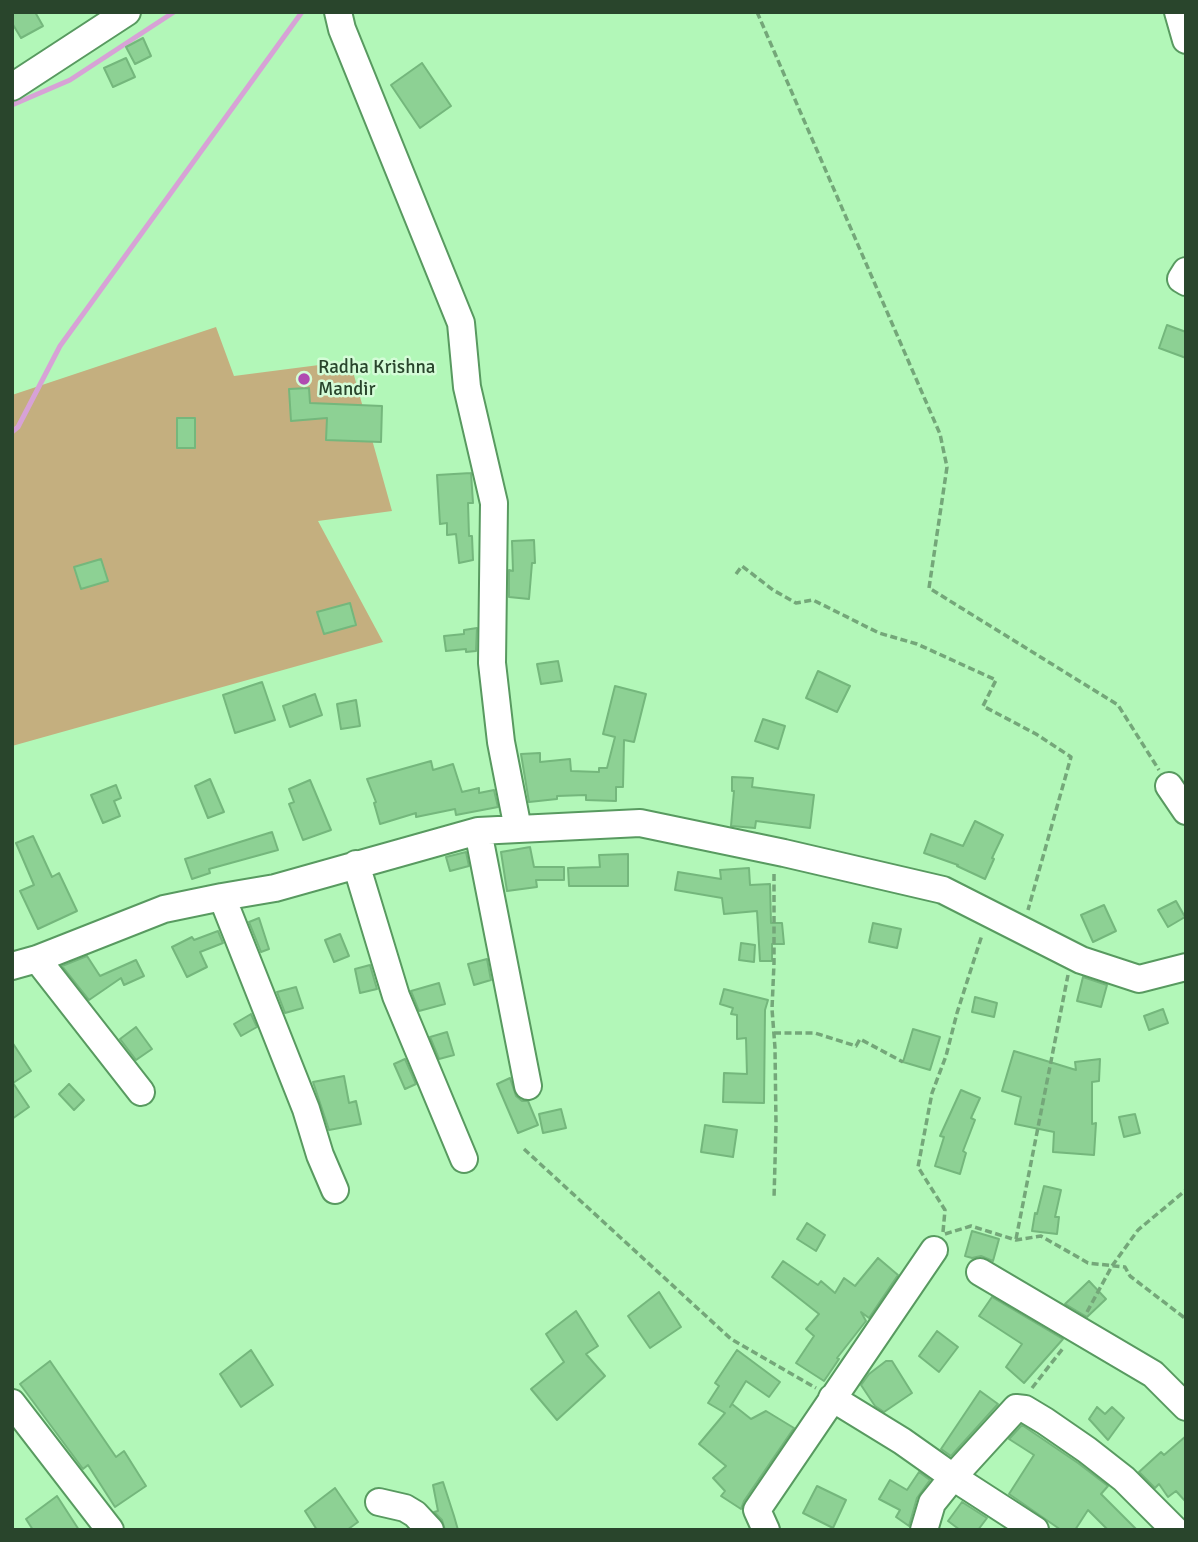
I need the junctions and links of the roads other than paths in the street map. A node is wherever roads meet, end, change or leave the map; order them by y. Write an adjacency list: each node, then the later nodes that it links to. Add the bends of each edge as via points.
1 (127, 12): 5 (street)
2 (338, 12): 10 (street, via 461,323 467,387 494,503 492,663)
3 (1178, 12): 4 (street)
4 (1186, 40)
5 (12, 87)
6 (1186, 271): 7 (street, via 1181,279)
7 (1186, 282)
8 (1169, 786): 9 (street)
9 (1186, 811)
10 (518, 829): 11 (street); 15 (street, via 640,823 774,850 943,890 1073,956 1139,979)
11 (478, 831): 12 (street); 16 (street)
12 (356, 864): 13 (street, via 275,888); 18 (street, via 396,996)
13 (222, 897): 14 (street, via 164,909); 19 (street)
14 (25, 962): 17 (street)
15 (1186, 967)
16 (528, 1086)
17 (141, 1092)
18 (464, 1159)
19 (335, 1190)
20 (939, 1242): 22 (street)
21 (980, 1272): 24 (street, via 1153,1374)
22 (832, 1398): 25 (street); 29 (street, via 757,1510)
23 (12, 1403): 27 (street)
24 (1186, 1407)
25 (953, 1477): 30 (street, via 932,1503); 31 (street); 32 (street, via 1016,1408 1025,1409 1124,1479)
26 (379, 1502): 28 (street, via 405,1508)
27 (110, 1530)
28 (429, 1530)
29 (766, 1530)
30 (924, 1530)
31 (1035, 1530)
32 (1175, 1530)

